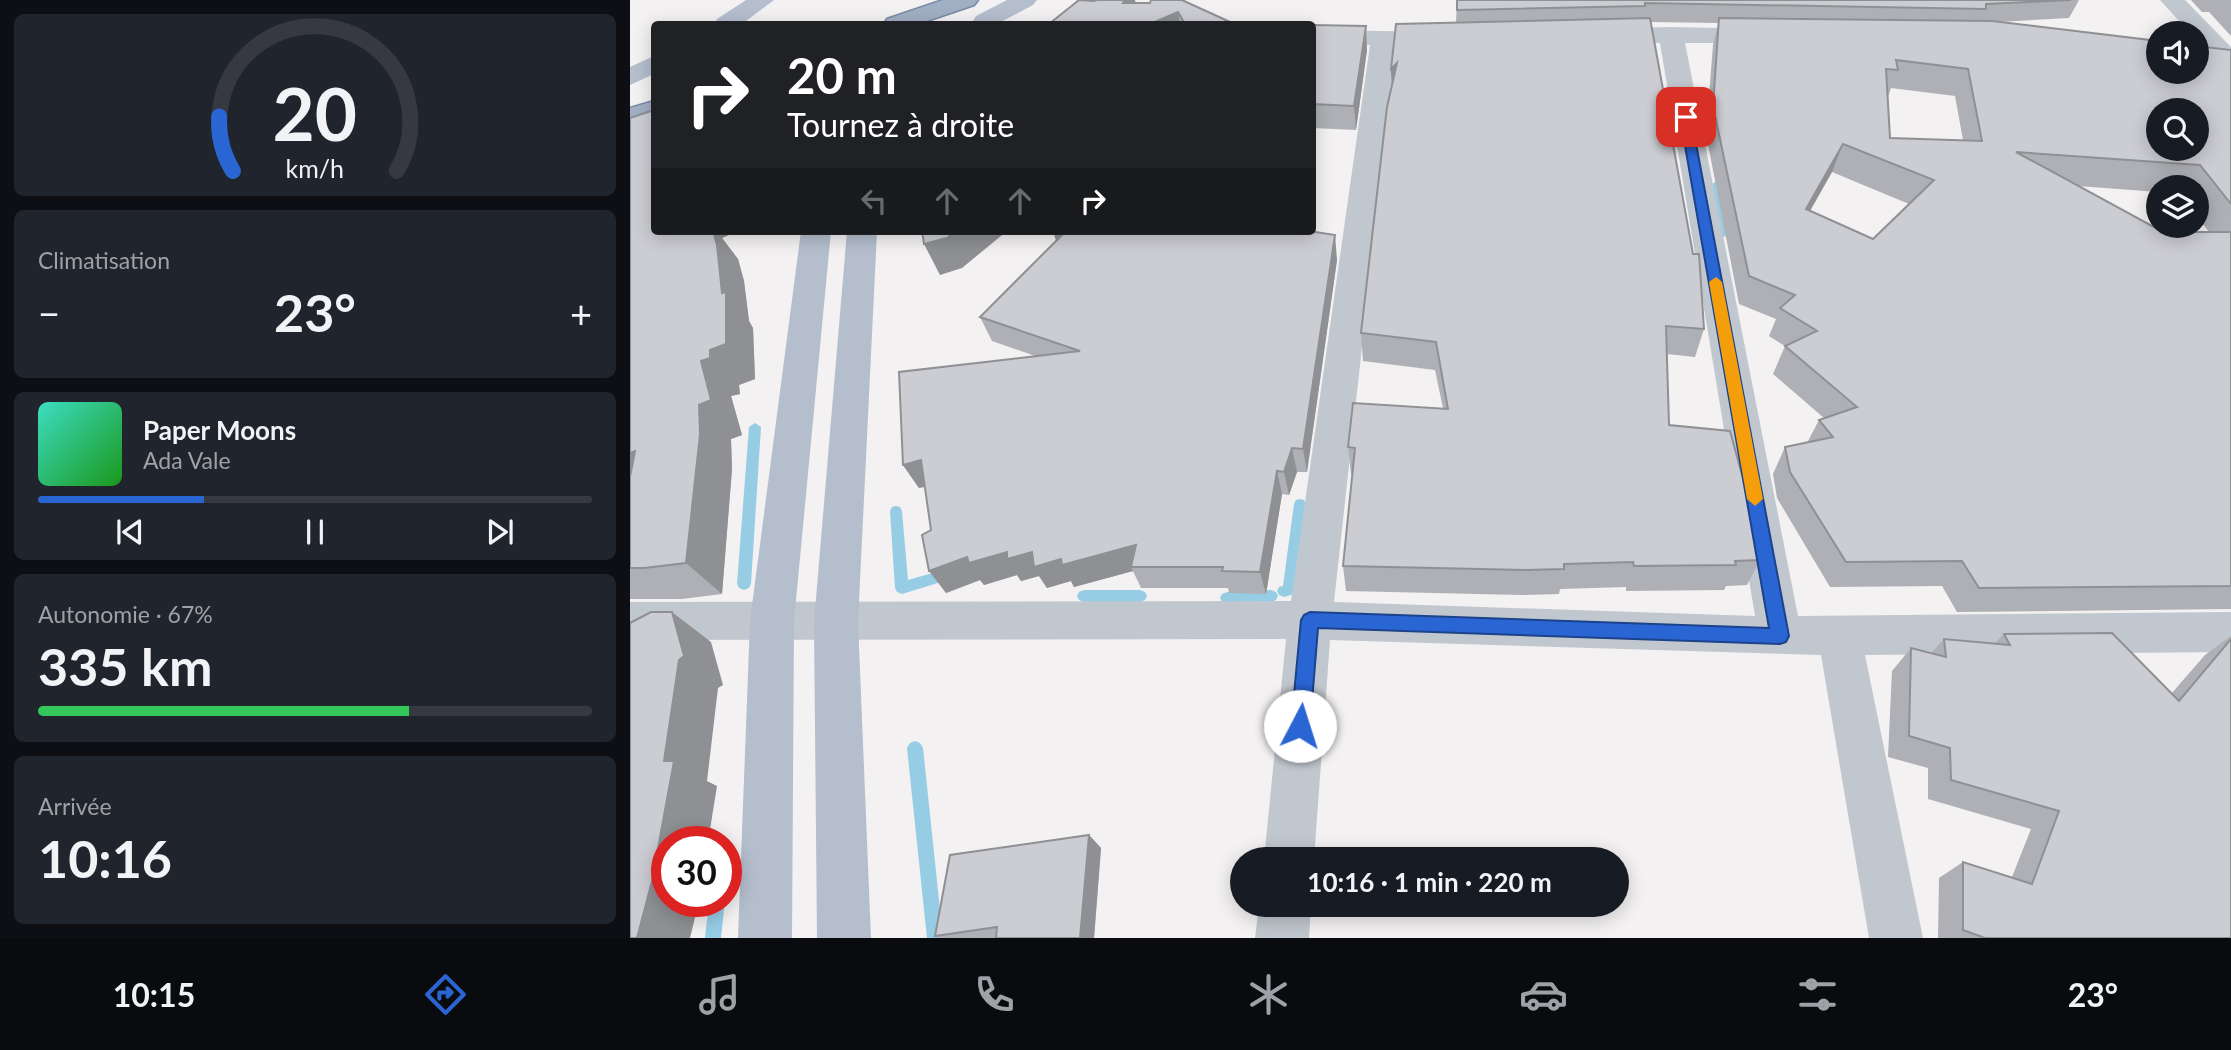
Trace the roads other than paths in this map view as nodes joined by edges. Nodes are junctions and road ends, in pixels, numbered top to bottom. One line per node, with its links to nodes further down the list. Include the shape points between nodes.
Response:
1 (762, 0): 6 (main road)
2 (966, 0): 7 (highway)
3 (1025, 0): 5 (main road)
4 (2172, 0): 14 (street)
5 (984, 15)
6 (730, 21)
7 (905, 21)
8 (1671, 34): 9 (street); 10 (street); 30 (street)
9 (1575, 36)
10 (1796, 36)
11 (1316, 37): 13 (street)
12 (1465, 38): 13 (street)
13 (1383, 40): 24 (street)
14 (2213, 41): 15 (street)
15 (2231, 62)
16 (651, 66): 17 (main road)
17 (630, 77)
18 (651, 110): 19 (highway)
19 (630, 117)
20 (651, 134): 21 (main road)
21 (630, 139)
22 (816, 235): 26 (main road)
23 (866, 238): 27 (main road)
24 (1310, 620): 27 (street); 30 (street); 31 (street)
25 (630, 621): 26 (street)
26 (772, 621): 27 (street); 33 (main road)
27 (836, 622): 34 (main road)
28 (2231, 632): 29 (street)
29 (1839, 635): 30 (street); 36 (street)
30 (1780, 636)
31 (1290, 847)
32 (1284, 917): 35 (street)
33 (765, 938)
34 (844, 938)
35 (1282, 938)
36 (1896, 938)

